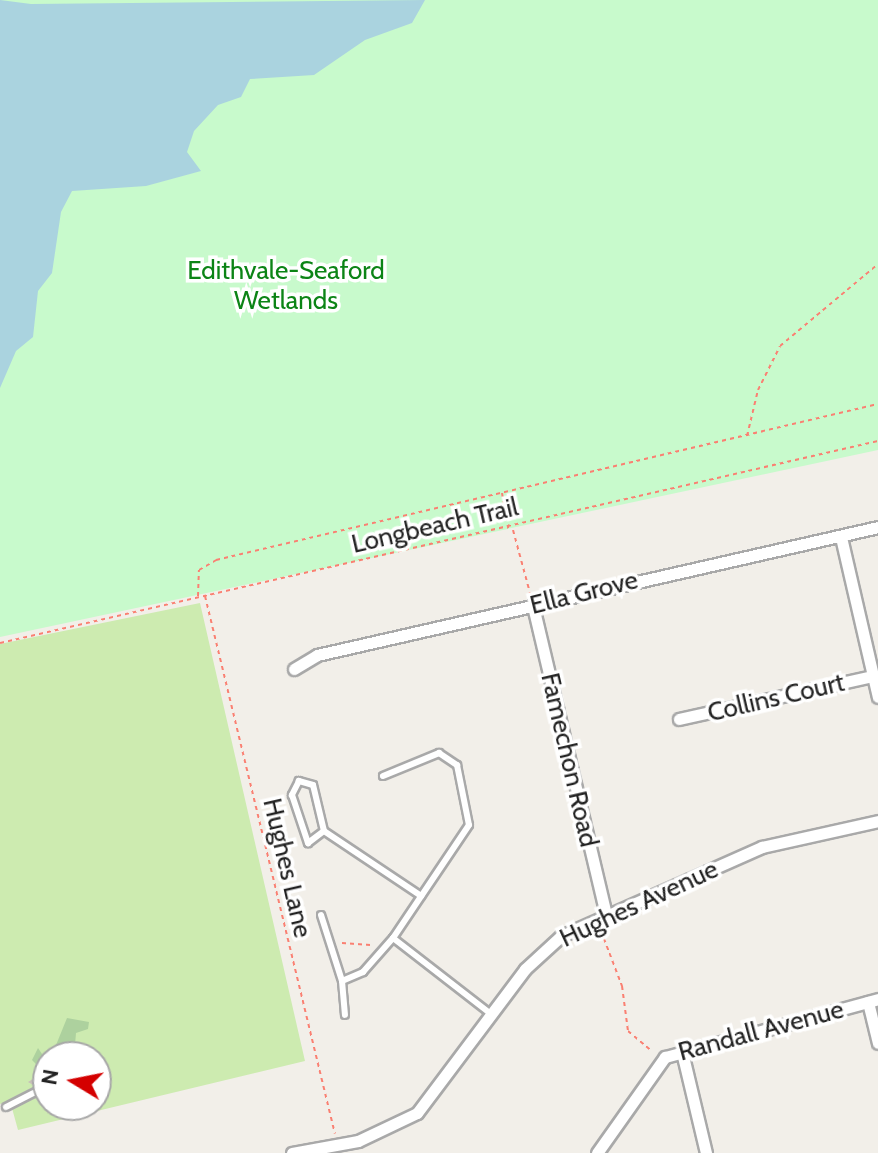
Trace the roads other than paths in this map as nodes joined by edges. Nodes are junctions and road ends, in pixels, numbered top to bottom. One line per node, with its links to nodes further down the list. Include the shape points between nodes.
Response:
1 (878, 527): 2 (street, Ella Grove)
2 (841, 537): 3 (street, Ella Grove); 5 (street)
3 (533, 606): 4 (street, Ella Grove, via 317,655); 13 (street, Famechon Road)
4 (294, 669)
5 (873, 676): 6 (street); 7 (street, Collins Court)
6 (878, 697)
7 (679, 719)
8 (383, 776): 11 (lane, via 444,752 466,792 469,825)
9 (878, 821): 13 (street, Hughes Avenue, via 762,847)
10 (324, 831): 10 (lane, via 312,845 300,832 292,793 299,781 312,784); 11 (lane)
11 (421, 896): 14 (lane)
12 (321, 915): 15 (lane)
13 (601, 917): 17 (street, Hughes Avenue, via 561,936 525,969)
14 (393, 938): 15 (lane); 17 (lane)
15 (342, 981): 18 (lane)
16 (873, 1000): 19 (street); 20 (street, Randall Avenue)
17 (491, 1014): 23 (street, Hughes Avenue, via 417,1113)
18 (345, 1015)
19 (878, 1043)
20 (682, 1052): 25 (street, Randall Avenue, via 659,1061); 26 (street)
21 (32, 1094): 22 (lane)
22 (6, 1107)
23 (329, 1149): 24 (street, Hughes Avenue)
24 (292, 1153)
25 (597, 1153)
26 (706, 1153)

